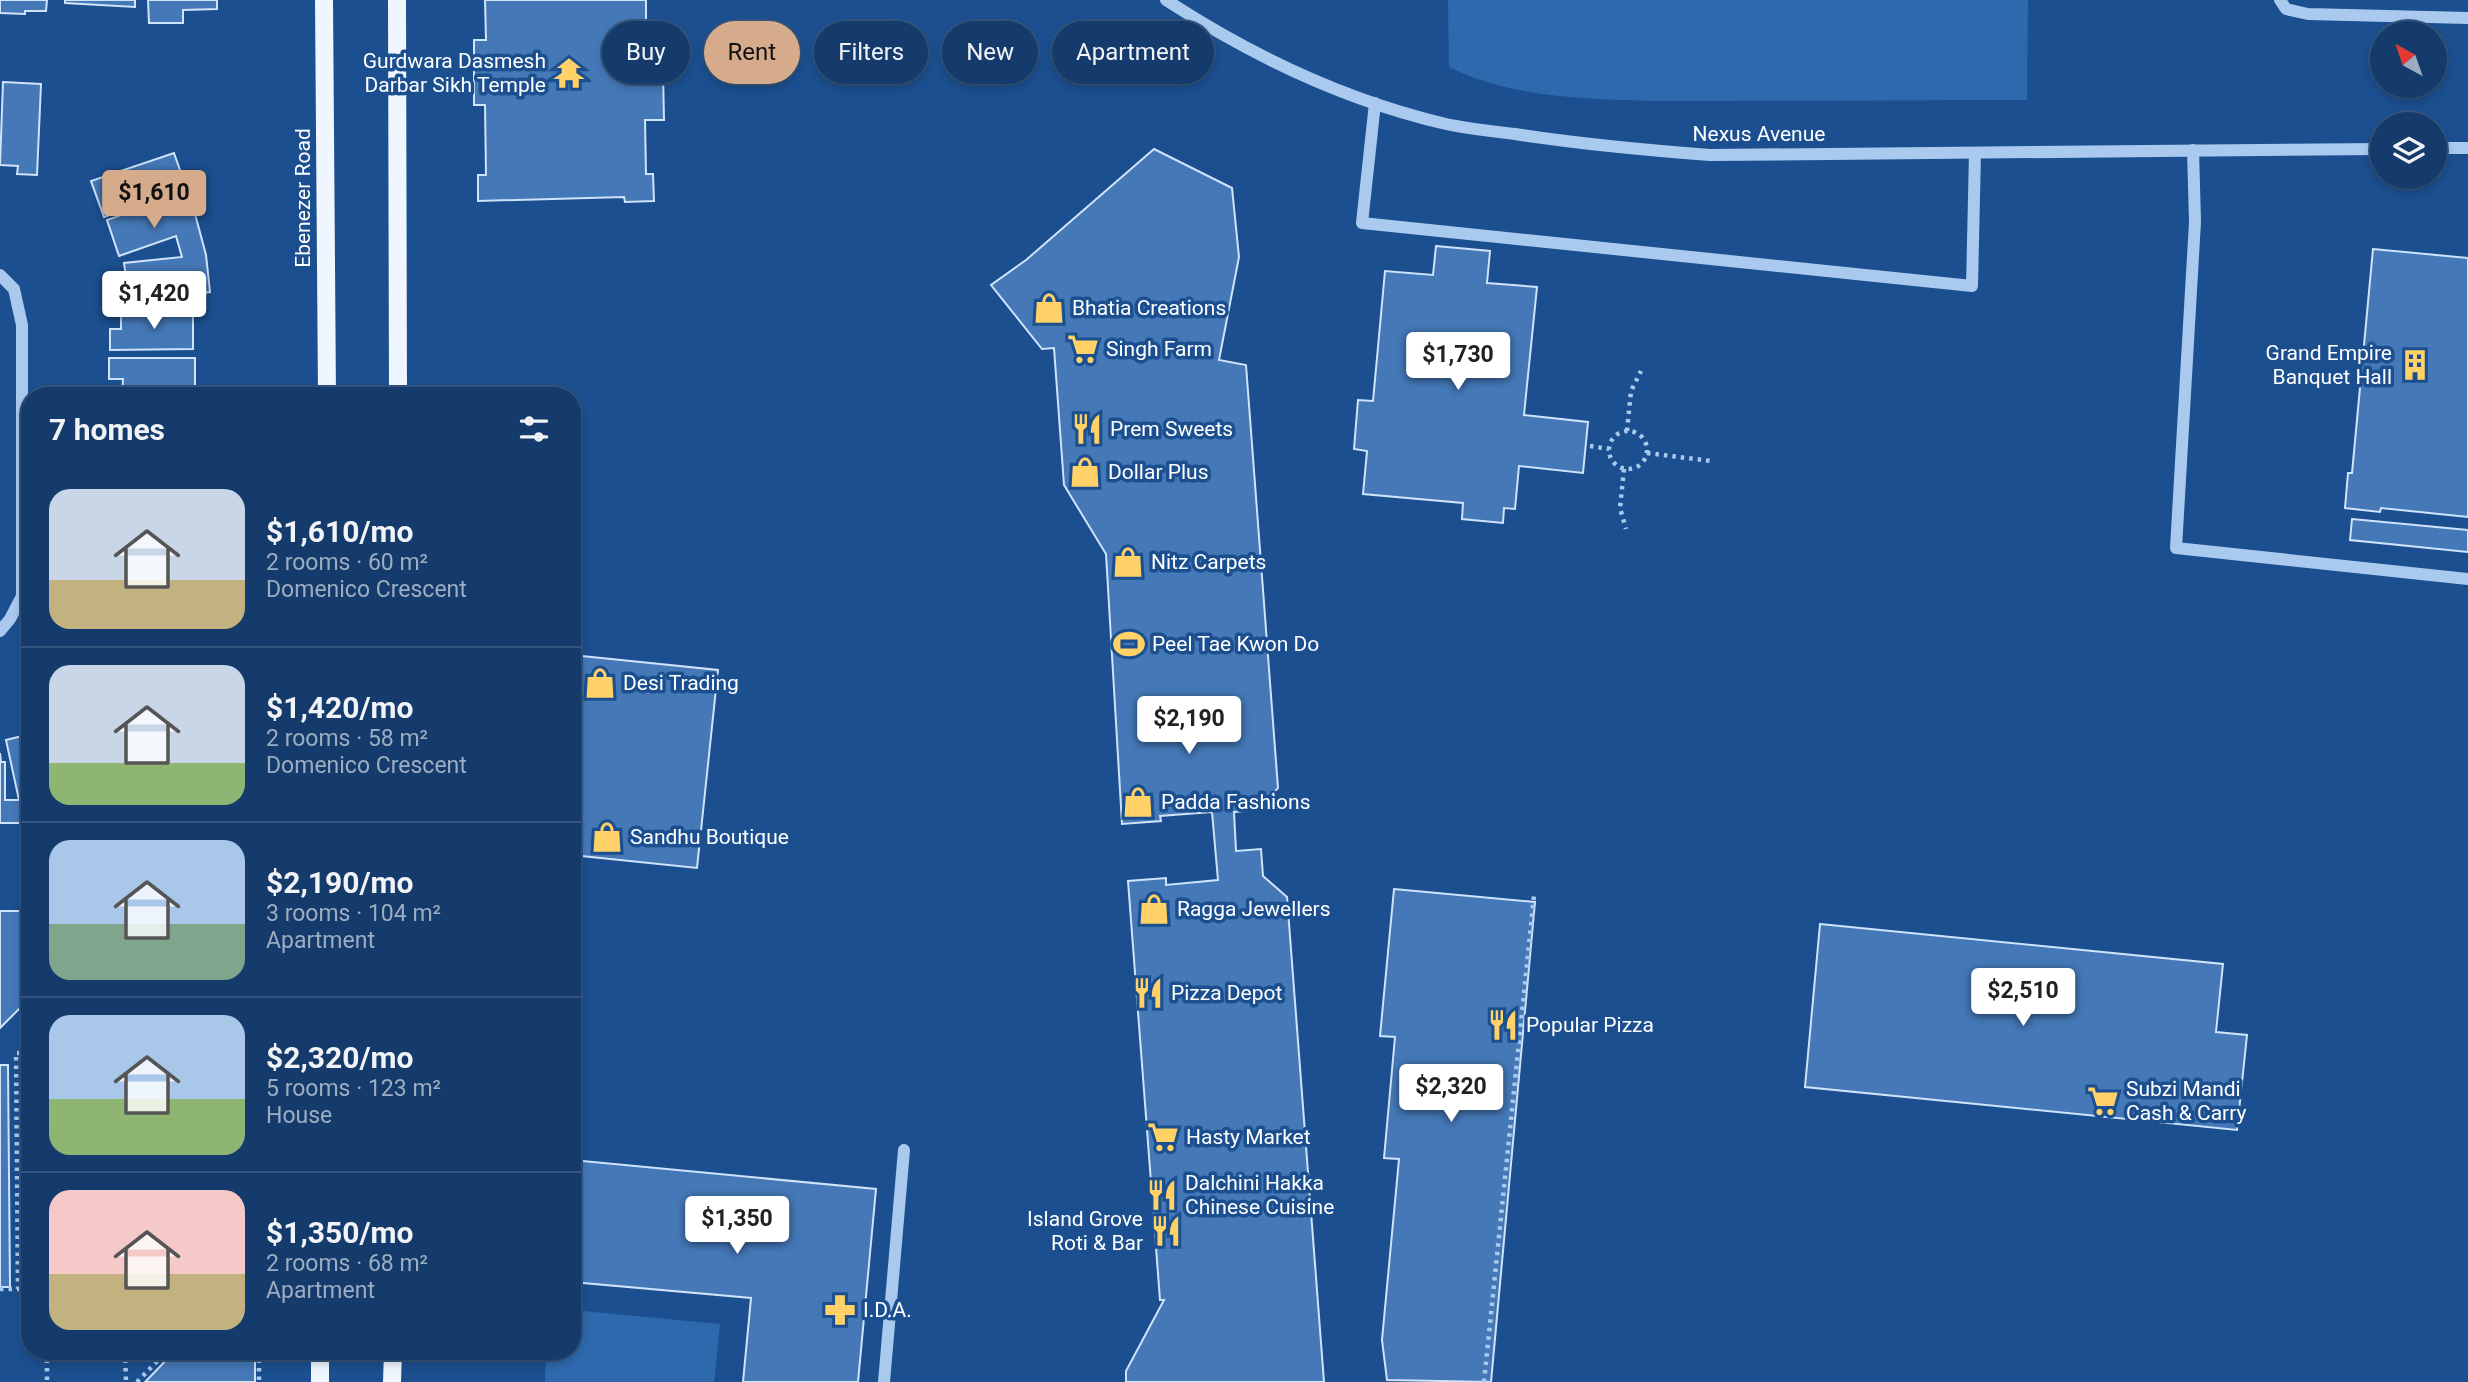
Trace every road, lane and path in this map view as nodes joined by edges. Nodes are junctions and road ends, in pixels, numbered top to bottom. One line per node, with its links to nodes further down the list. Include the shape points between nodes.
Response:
1 (324, 0): 15 (main road, Ebenezer Road)
2 (397, 0): 16 (main road)
3 (1166, 0): 6 (street, Nexus Avenue, via 1255,52)
4 (2280, 0): 5 (street, via 2286,9 2308,14)
5 (2468, 18)
6 (1375, 103): 11 (street, Nexus Avenue, via 1448,125 1599,147 1710,155); 11 (street, via 1362,223 1972,286)
7 (2447, 148): 8 (street)
8 (2468, 148)
9 (2370, 149): 10 (street, Nexus Avenue)
10 (2193, 150): 11 (street, Nexus Avenue); 24 (street, via 2195,222 2176,548)
11 (1975, 153)
12 (0, 275): 14 (street, via 14,289 22,325)
13 (1641, 371): 17 (path, via 1631,391)
14 (22, 387)
15 (327, 387)
16 (398, 387)
17 (1627, 431): 19 (path, via 1617,434); 20 (path, via 1642,437)
18 (1590, 446): 19 (path)
19 (1609, 449): 22 (path, via 1611,459)
20 (1647, 453): 21 (path); 22 (path, via 1641,464)
21 (1711, 461)
22 (1624, 469): 23 (path, via 1620,508)
23 (1626, 529)
24 (2468, 579)
25 (21, 598): 26 (street)
26 (0, 631)
27 (1534, 896): 45 (path)
28 (21, 1053): 31 (path, via 16,1053)
29 (904, 1150): 44 (street)
30 (0, 1289): 31 (path)
31 (18, 1289)
32 (47, 1360): 38 (path)
33 (125, 1360): 39 (path)
34 (158, 1360): 40 (path)
35 (259, 1360): 41 (path)
36 (320, 1360): 42 (main road)
37 (393, 1360): 43 (main road)
38 (47, 1382)
39 (126, 1382)
40 (137, 1382)
41 (259, 1382)
42 (320, 1382)
43 (392, 1382)
44 (884, 1382)
45 (1484, 1382)

